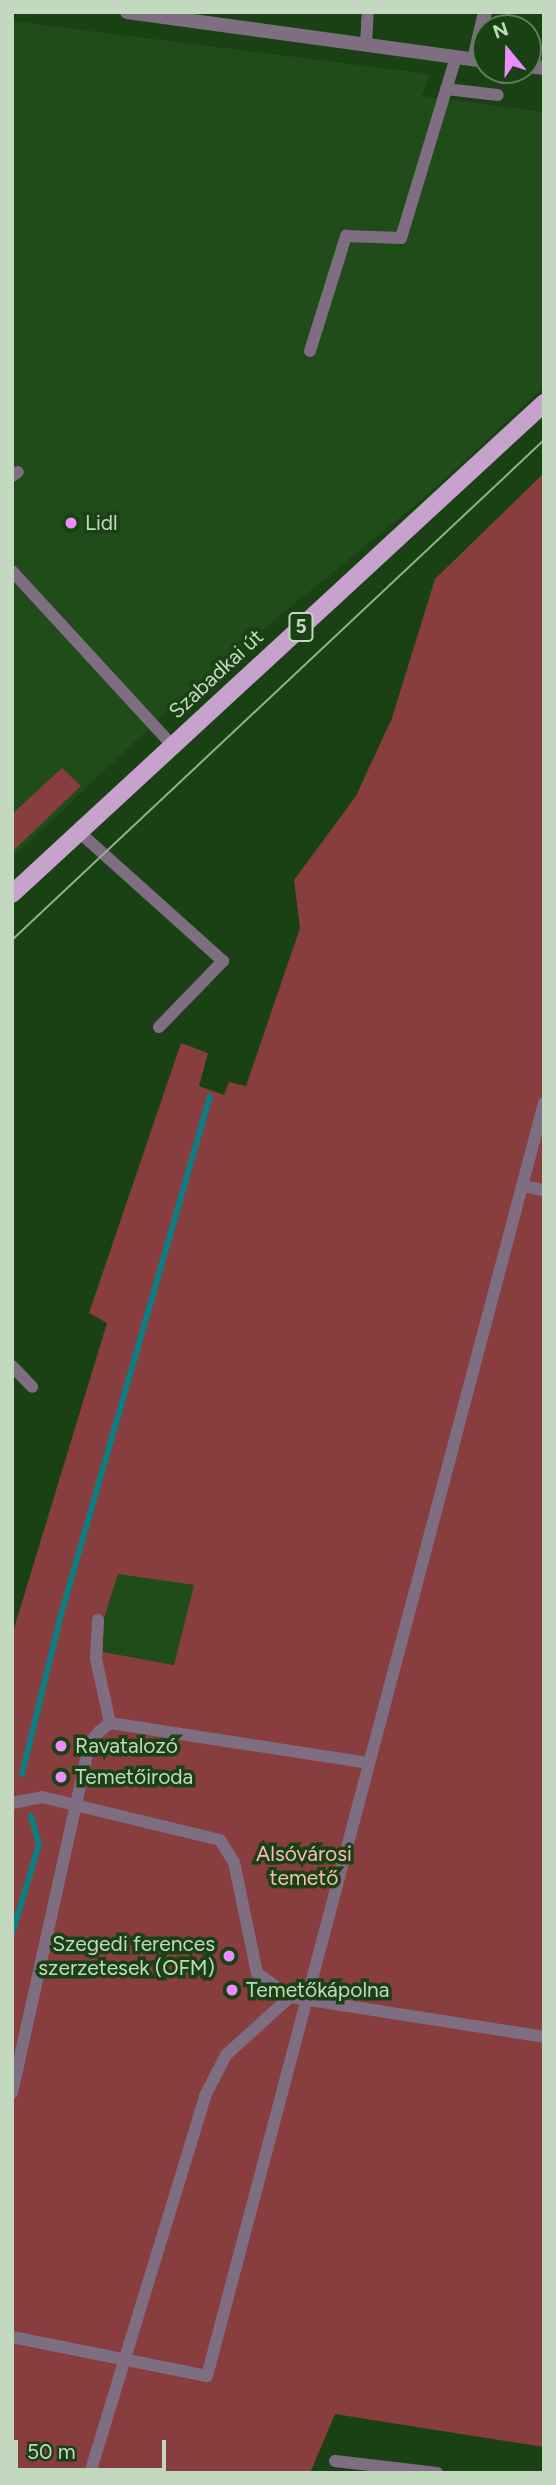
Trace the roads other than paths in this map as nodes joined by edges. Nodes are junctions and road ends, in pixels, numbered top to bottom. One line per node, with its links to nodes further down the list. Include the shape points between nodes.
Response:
1 (127, 12): 3 (street)
2 (368, 12): 3 (lane)
3 (366, 44): 4 (street)
4 (456, 57): 5 (street); 6 (lane)
5 (472, 59)
6 (446, 89): 7 (lane); 8 (lane, via 401,238 346,236)
7 (498, 95)
8 (310, 351)
9 (544, 403): 11 (main road, Szabadkai út / 5)
10 (12, 571): 11 (lane)
11 (172, 745): 12 (main road, Szabadkai út / 5)
12 (78, 831): 13 (main road, Szabadkai út / 5); 14 (lane, via 222,961)
13 (12, 894)
14 (159, 1027)
15 (544, 1103): 16 (lane)
16 (523, 1186): 17 (lane); 22 (lane)
17 (544, 1190)
18 (12, 1366): 19 (lane)
19 (32, 1387)
20 (98, 1620): 21 (lane, via 96,1659)
21 (110, 1723): 22 (lane); 24 (lane, via 90,1742)
22 (368, 1763): 25 (lane)
23 (12, 1803): 24 (lane, via 42,1797)
24 (80, 1806): 26 (lane, via 220,1840 234,1862 257,1973); 28 (lane)
25 (306, 1996): 26 (lane); 27 (lane); 30 (lane, via 207,2376)
26 (290, 1997): 30 (lane, via 216,2071)
27 (544, 2037)
28 (12, 2092)
29 (12, 2337): 30 (lane)
30 (124, 2362): 32 (lane)
31 (335, 2461): 33 (lane)
32 (90, 2473)
33 (437, 2473)

